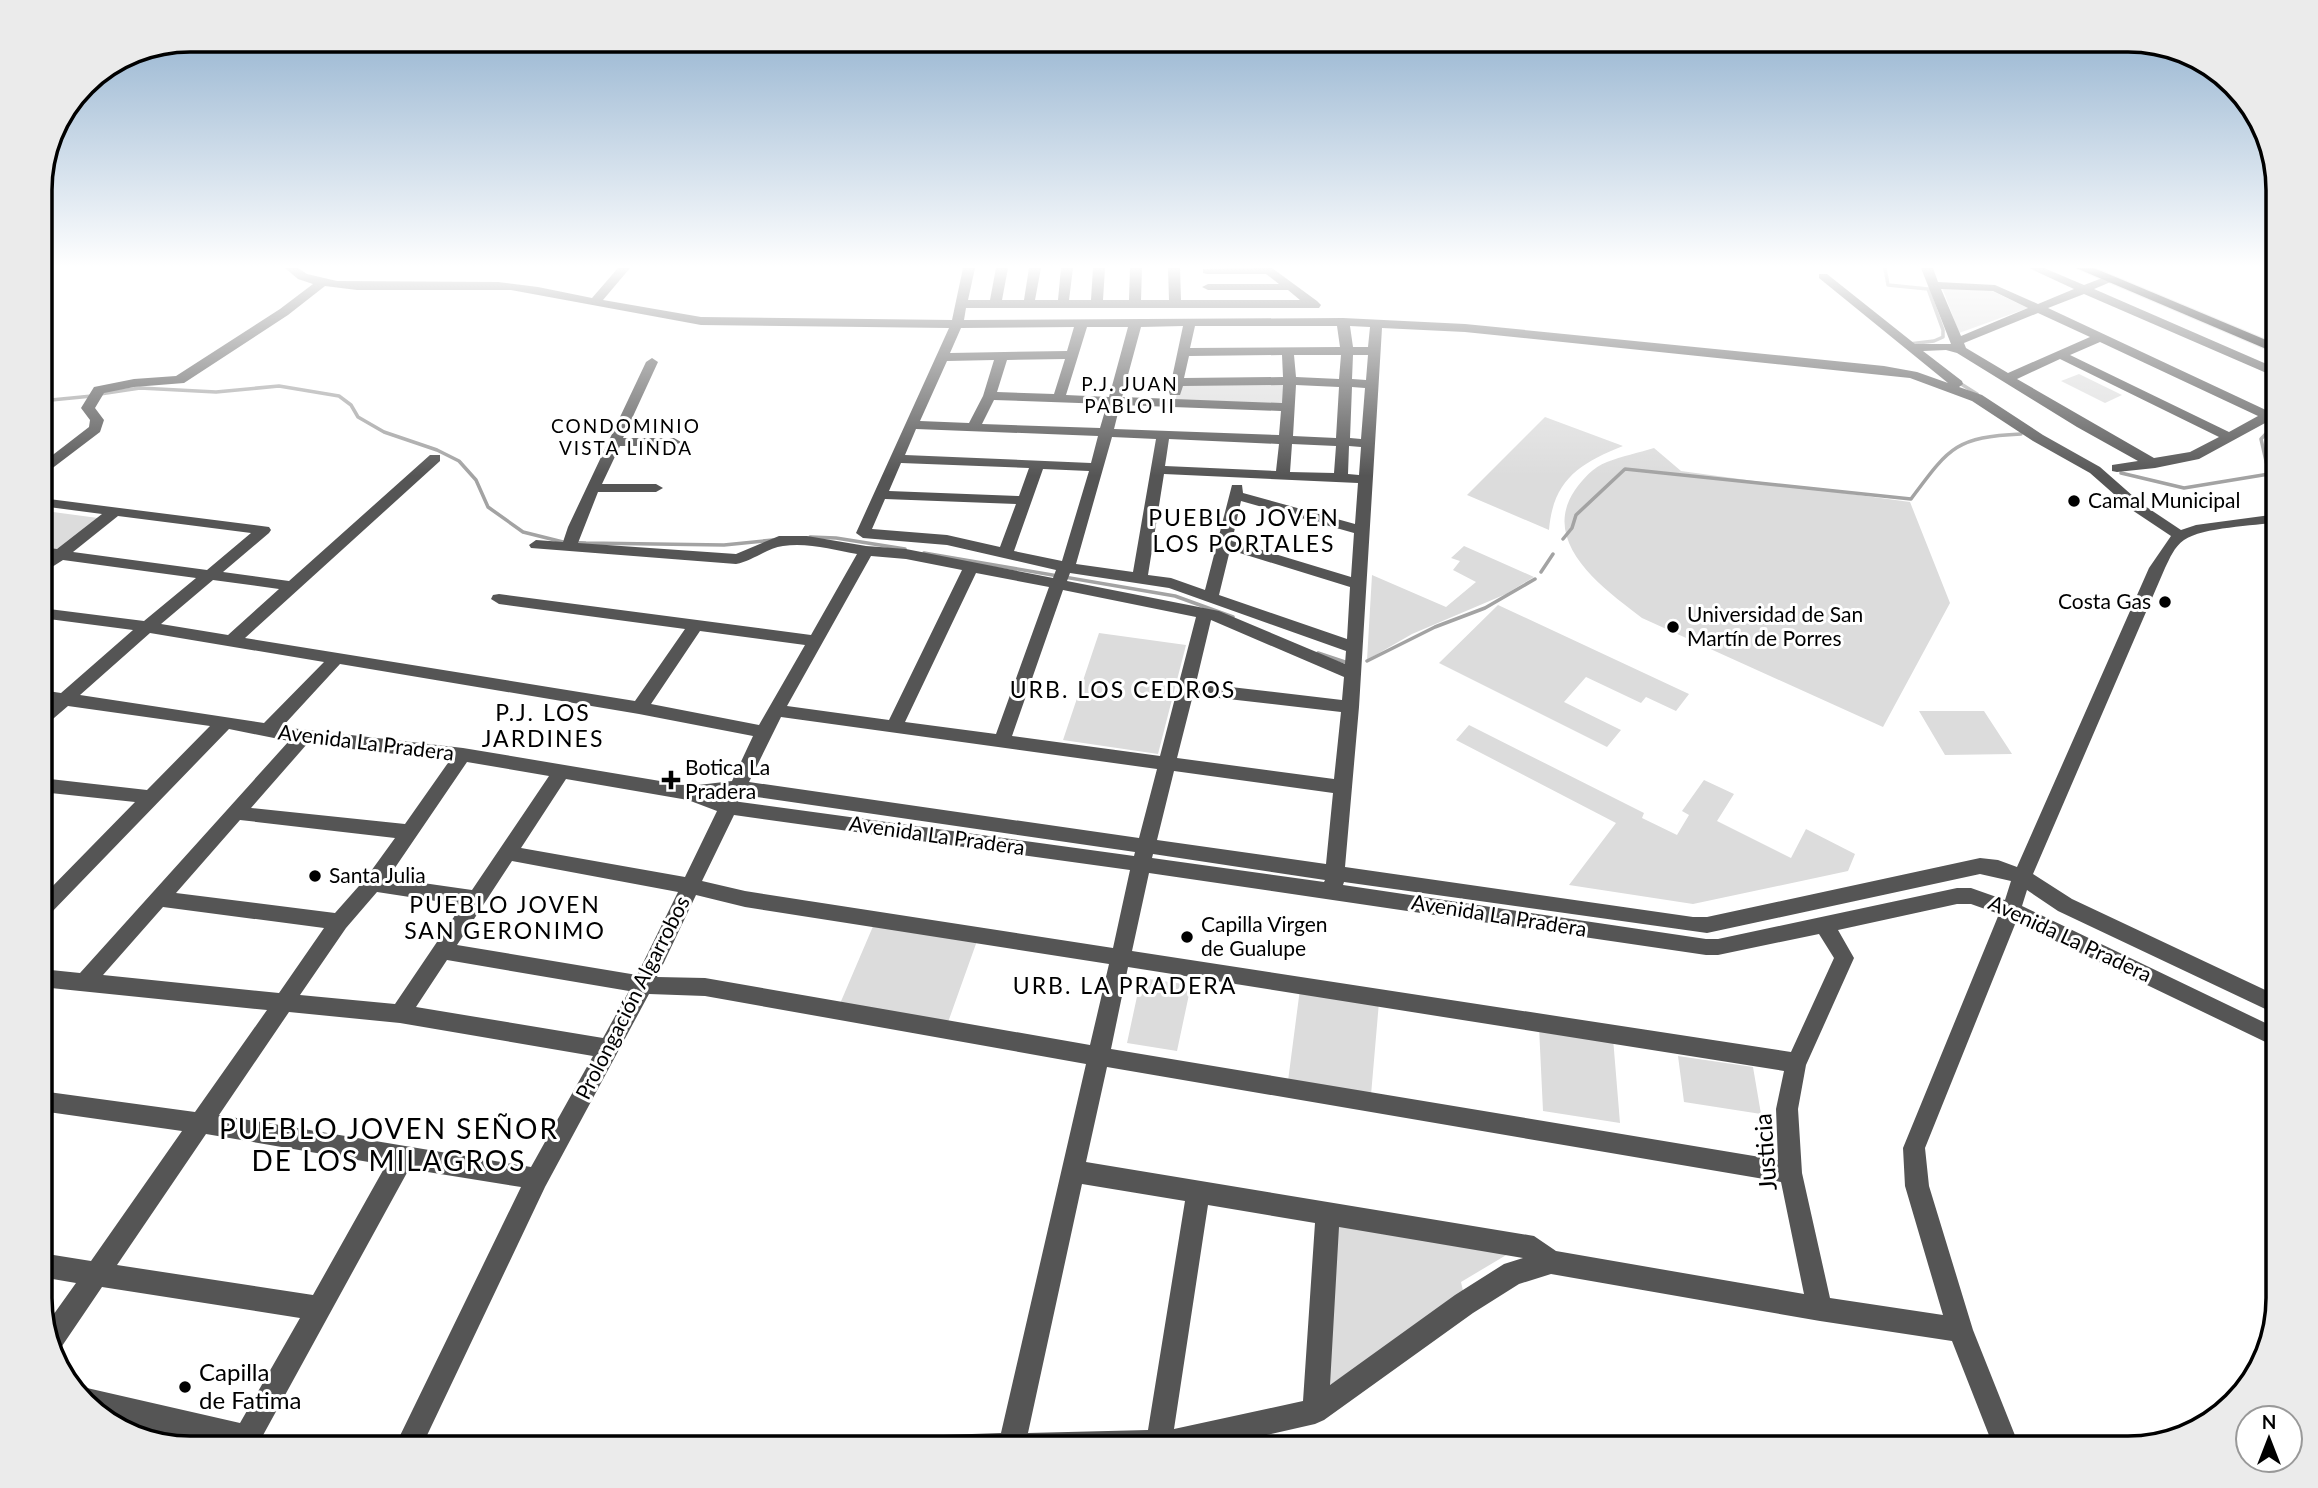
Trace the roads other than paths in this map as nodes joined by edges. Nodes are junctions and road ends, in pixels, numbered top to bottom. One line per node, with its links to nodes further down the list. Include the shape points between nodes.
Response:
1 (245, 337): 52 (street, via 179,380 100,389 88,408 97,421 95,429)
2 (951, 337): 26 (street)
3 (1077, 337): 23 (street)
4 (1132, 337): 37 (street)
5 (1187, 337): 21 (street)
6 (1343, 337): 19 (street)
7 (1375, 337): 20 (street)
8 (1559, 337): 36 (street, via 1884,370 1913,375)
9 (1898, 337): 36 (street)
10 (1956, 337): 17 (street)
11 (1977, 337): 17 (street)
12 (2099, 337): 24 (street)
13 (2101, 337): 40 (street)
14 (2195, 337): 28 (street)
15 (2250, 337): 16 (highway)
16 (2266, 345)
17 (1959, 346): 18 (street); 29 (street)
18 (1917, 347)
19 (1347, 350): 20 (street); 22 (street); 32 (street)
20 (1373, 351): 33 (street)
21 (1185, 352): 22 (street); 31 (street)
22 (1288, 352): 30 (street)
23 (1072, 355): 25 (street); 35 (street)
24 (2061, 355): 29 (street); 46 (street)
25 (1002, 356): 26 (street); 34 (street)
26 (942, 357): 42 (street)
27 (652, 362): 49 (street)
28 (2266, 369)
29 (2006, 379): 55 (street)
30 (1290, 381): 31 (street); 32 (street); 39 (street)
31 (1177, 382): 38 (street)
32 (1347, 382): 33 (street); 50 (street)
33 (1372, 384): 51 (street)
34 (989, 396): 35 (street); 43 (street)
35 (1059, 398): 37 (street)
36 (1977, 398): 75 (street, via 2095,470)
37 (1116, 400): 38 (street); 44 (street)
38 (1172, 402): 39 (street)
39 (1288, 407): 47 (street)
40 (2266, 410)
41 (2266, 417): 46 (street)
42 (912, 425): 43 (street); 54 (street)
43 (974, 427): 44 (street)
44 (1105, 432): 45 (street); 57 (street)
45 (1163, 435): 47 (street); 59 (street)
46 (2229, 437): 55 (street, via 2194,456)
47 (1285, 440): 50 (street); 61 (street)
48 (674, 442): 49 (street)
49 (615, 443): 64 (street)
50 (1345, 443): 51 (street); 62 (street)
51 (1367, 443): 63 (street)
52 (53, 458)
53 (435, 458): 89 (street)
54 (897, 459): 56 (street); 66 (street)
55 (2155, 464): 58 (street)
56 (1037, 465): 57 (street); 68 (street)
57 (1096, 467): 86 (street, via 1072,559)
58 (2118, 468)
59 (1158, 470): 60 (street); 87 (street)
60 (1240, 474): 61 (street); 67 (street)
61 (1283, 476): 62 (street)
62 (1341, 478): 63 (street)
63 (1365, 479): 74 (street)
64 (593, 488): 65 (street); 77 (street)
65 (656, 488)
66 (880, 495): 68 (street); 82 (street, via 863,533 947,540)
67 (1235, 496): 74 (street); 76 (street)
68 (1024, 500): 82 (street)
69 (53, 504): 70 (street)
70 (58, 505): 71 (street); 72 (street)
71 (53, 509)
72 (113, 513): 81 (street); 85 (street, via 264,530)
73 (2266, 520): 75 (street)
74 (1361, 530): 88 (street)
75 (2180, 536): 125 (street, via 2157,568)
76 (1223, 543): 88 (street); 91 (street)
77 (570, 544): 78 (street); 79 (street, via 736,559 779,541)
78 (536, 545)
79 (866, 551): 84 (street); 95 (street, Prolongación Algarrobos)
80 (53, 553): 81 (street)
81 (59, 554): 83 (street); 85 (street)
82 (1005, 555): 86 (street)
83 (53, 559)
84 (972, 566): 86 (street); 108 (street)
85 (212, 575): 89 (street); 94 (street)
86 (1061, 575): 87 (street); 91 (street); 112 (street)
87 (1140, 578): 91 (street, via 1171,583)
88 (1357, 584): 97 (street)
89 (290, 586): 96 (street)
90 (499, 599): 93 (street)
91 (1208, 605): 97 (street); 99 (street); 100 (street)
92 (53, 615): 94 (street)
93 (696, 625): 95 (street); 104 (street)
94 (147, 627): 96 (street); 102 (street)
95 (817, 640): 106 (street, Prolongación Algarrobos)
96 (231, 641): 98 (street)
97 (1354, 648): 99 (street)
98 (336, 659): 104 (street); 109 (street)
99 (1352, 674): 105 (street)
100 (1187, 688): 105 (street); 114 (street)
101 (53, 698): 102 (street, Avenida La Pradera)
102 (61, 700): 103 (street); 107 (street, Avenida La Pradera)
103 (53, 708)
104 (639, 708): 110 (street)
105 (1350, 708): 117 (street)
106 (778, 711): 108 (street); 110 (street, Prolongación Algarrobos)
107 (225, 722): 109 (street, Avenida La Pradera); 118 (street)
108 (894, 727): 112 (street)
109 (268, 730): 111 (street, Avenida La Pradera)
110 (764, 732): 119 (street, Prolongación Algarrobos)
111 (303, 737): 113 (street, Avenida La Pradera); 120 (street)
112 (1002, 741): 114 (street)
113 (463, 755): 115 (street, Avenida La Pradera); 121 (street)
114 (1166, 763): 117 (street); 123 (street)
115 (561, 772): 119 (street, Avenida La Pradera); 122 (street)
116 (53, 786): 118 (street)
117 (1342, 787): 126 (street)
118 (149, 797): 128 (street)
119 (732, 797): 123 (street, Avenida La Pradera); 129 (street, Prolongación Algarrobos)
120 (236, 813): 121 (street); 132 (street)
121 (410, 832): 127 (street)
122 (507, 853): 129 (street); 131 (street)
123 (1143, 856): 126 (street, Avenida La Pradera); 138 (street)
124 (1956, 871): 125 (street, Avenida La Pradera, via 1980,866); 126 (street, Avenida La Pradera, via 1707,925); 130 (street)
125 (2022, 877): 133 (street); 136 (street, Avenida La Pradera, via 2065,905)
126 (1334, 883): 135 (street, Avenida La Pradera, via 1706,947)
127 (373, 884): 131 (street); 134 (street)
128 (53, 885)
129 (690, 886): 138 (street, via 745,899); 142 (street, Prolongación Algarrobos)
130 (1971, 896): 133 (street, Avenida La Pradera); 135 (street, Avenida La Pradera)
131 (477, 899): 137 (street)
132 (159, 900): 134 (street); 141 (street)
133 (2011, 910): 139 (street, Avenida La Pradera); 163 (street, via 1914,1147 1917,1186)
134 (339, 922): 143 (street)
135 (1822, 923): 149 (street, Justicia, via 1843,958)
136 (2148, 945): 139 (street); 144 (street, Avenida La Pradera)
137 (442, 951): 142 (street); 145 (street)
138 (1121, 957): 148 (street); 149 (street)
139 (2141, 972): 146 (street, Avenida La Pradera)
140 (53, 979): 141 (street)
141 (84, 983): 143 (street)
142 (643, 985): 147 (street, Prolongación Algarrobos); 148 (street, via 705,987)
143 (285, 1000): 145 (street); 151 (street)
144 (2266, 1000)
145 (400, 1014): 147 (street)
146 (2266, 1033)
147 (608, 1049): 155 (street, Prolongación Algarrobos)
148 (1099, 1056): 153 (street); 154 (street)
149 (1796, 1063): 154 (street, Justicia, via 1787,1109)
150 (53, 1103): 151 (street)
151 (201, 1123): 152 (street); 160 (street)
152 (402, 1158): 155 (street); 161 (street)
153 (1073, 1171): 156 (street); 170 (street)
154 (1790, 1173): 162 (street, Justicia)
155 (537, 1179): 169 (street, Prolongación Algarrobos)
156 (1198, 1193): 157 (street); 171 (street)
157 (1328, 1213): 158 (street, via 1534,1248); 166 (street)
158 (1551, 1262): 162 (street); 166 (street, via 1513,1273)
159 (53, 1267): 160 (street)
160 (96, 1274): 161 (street); 164 (street)
161 (318, 1308): 168 (street)
162 (1820, 1309): 163 (street)
163 (1960, 1331): 173 (street)
164 (57, 1332)
165 (106, 1406): 167 (street)
166 (1315, 1411): 172 (street)
167 (217, 1436)
168 (247, 1436)
169 (413, 1436)
170 (1014, 1436)
171 (1161, 1436)
172 (1202, 1436)
173 (2002, 1436)

